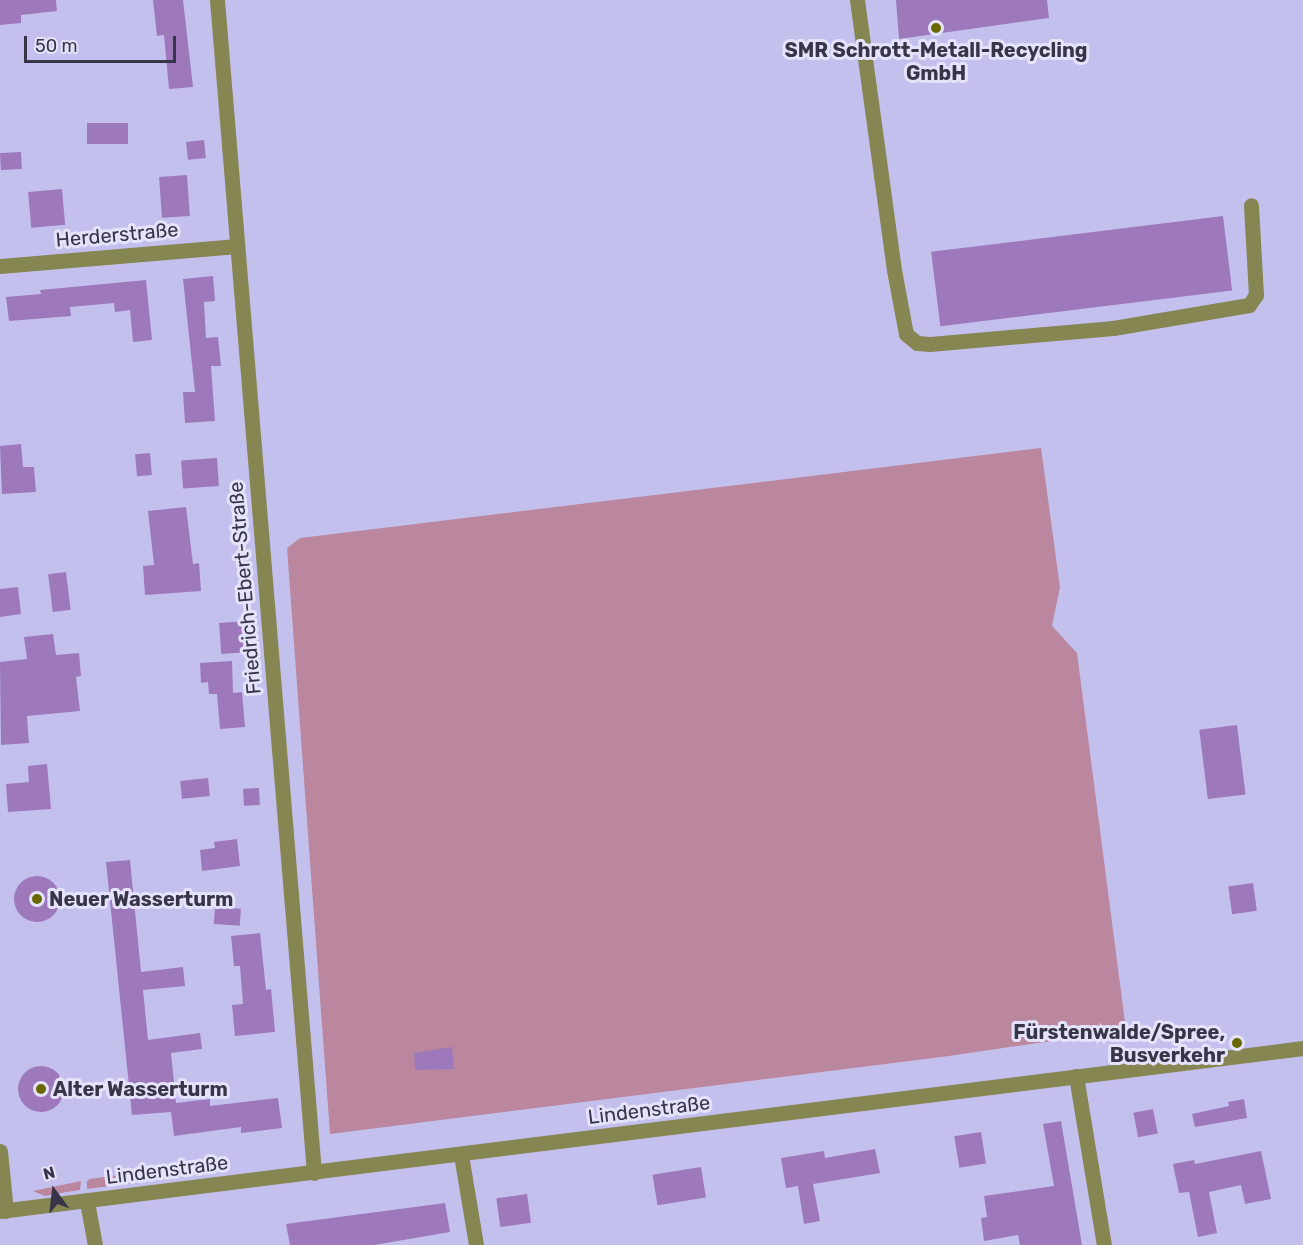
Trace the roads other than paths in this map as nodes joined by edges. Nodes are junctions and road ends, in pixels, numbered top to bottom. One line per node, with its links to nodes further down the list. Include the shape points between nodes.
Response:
1 (217, 0): 4 (street, Friedrich-Ebert-Straße)
2 (858, 0): 3 (street, via 894,270 906,334 917,343 1113,328 1249,305 1256,295)
3 (1251, 205)
4 (237, 246): 5 (street, Herderstraße); 10 (street, Friedrich-Ebert-Straße)
5 (0, 266)
6 (1303, 1048): 7 (street, Lindenstraße)
7 (1076, 1076): 9 (street, Lindenstraße); 15 (street)
8 (0, 1151): 12 (street)
9 (461, 1155): 10 (street, Lindenstraße); 14 (street)
10 (314, 1173): 11 (street, Lindenstraße)
11 (87, 1202): 12 (street, Lindenstraße); 13 (street)
12 (3, 1211)
13 (94, 1245)
14 (476, 1245)
15 (1104, 1245)

